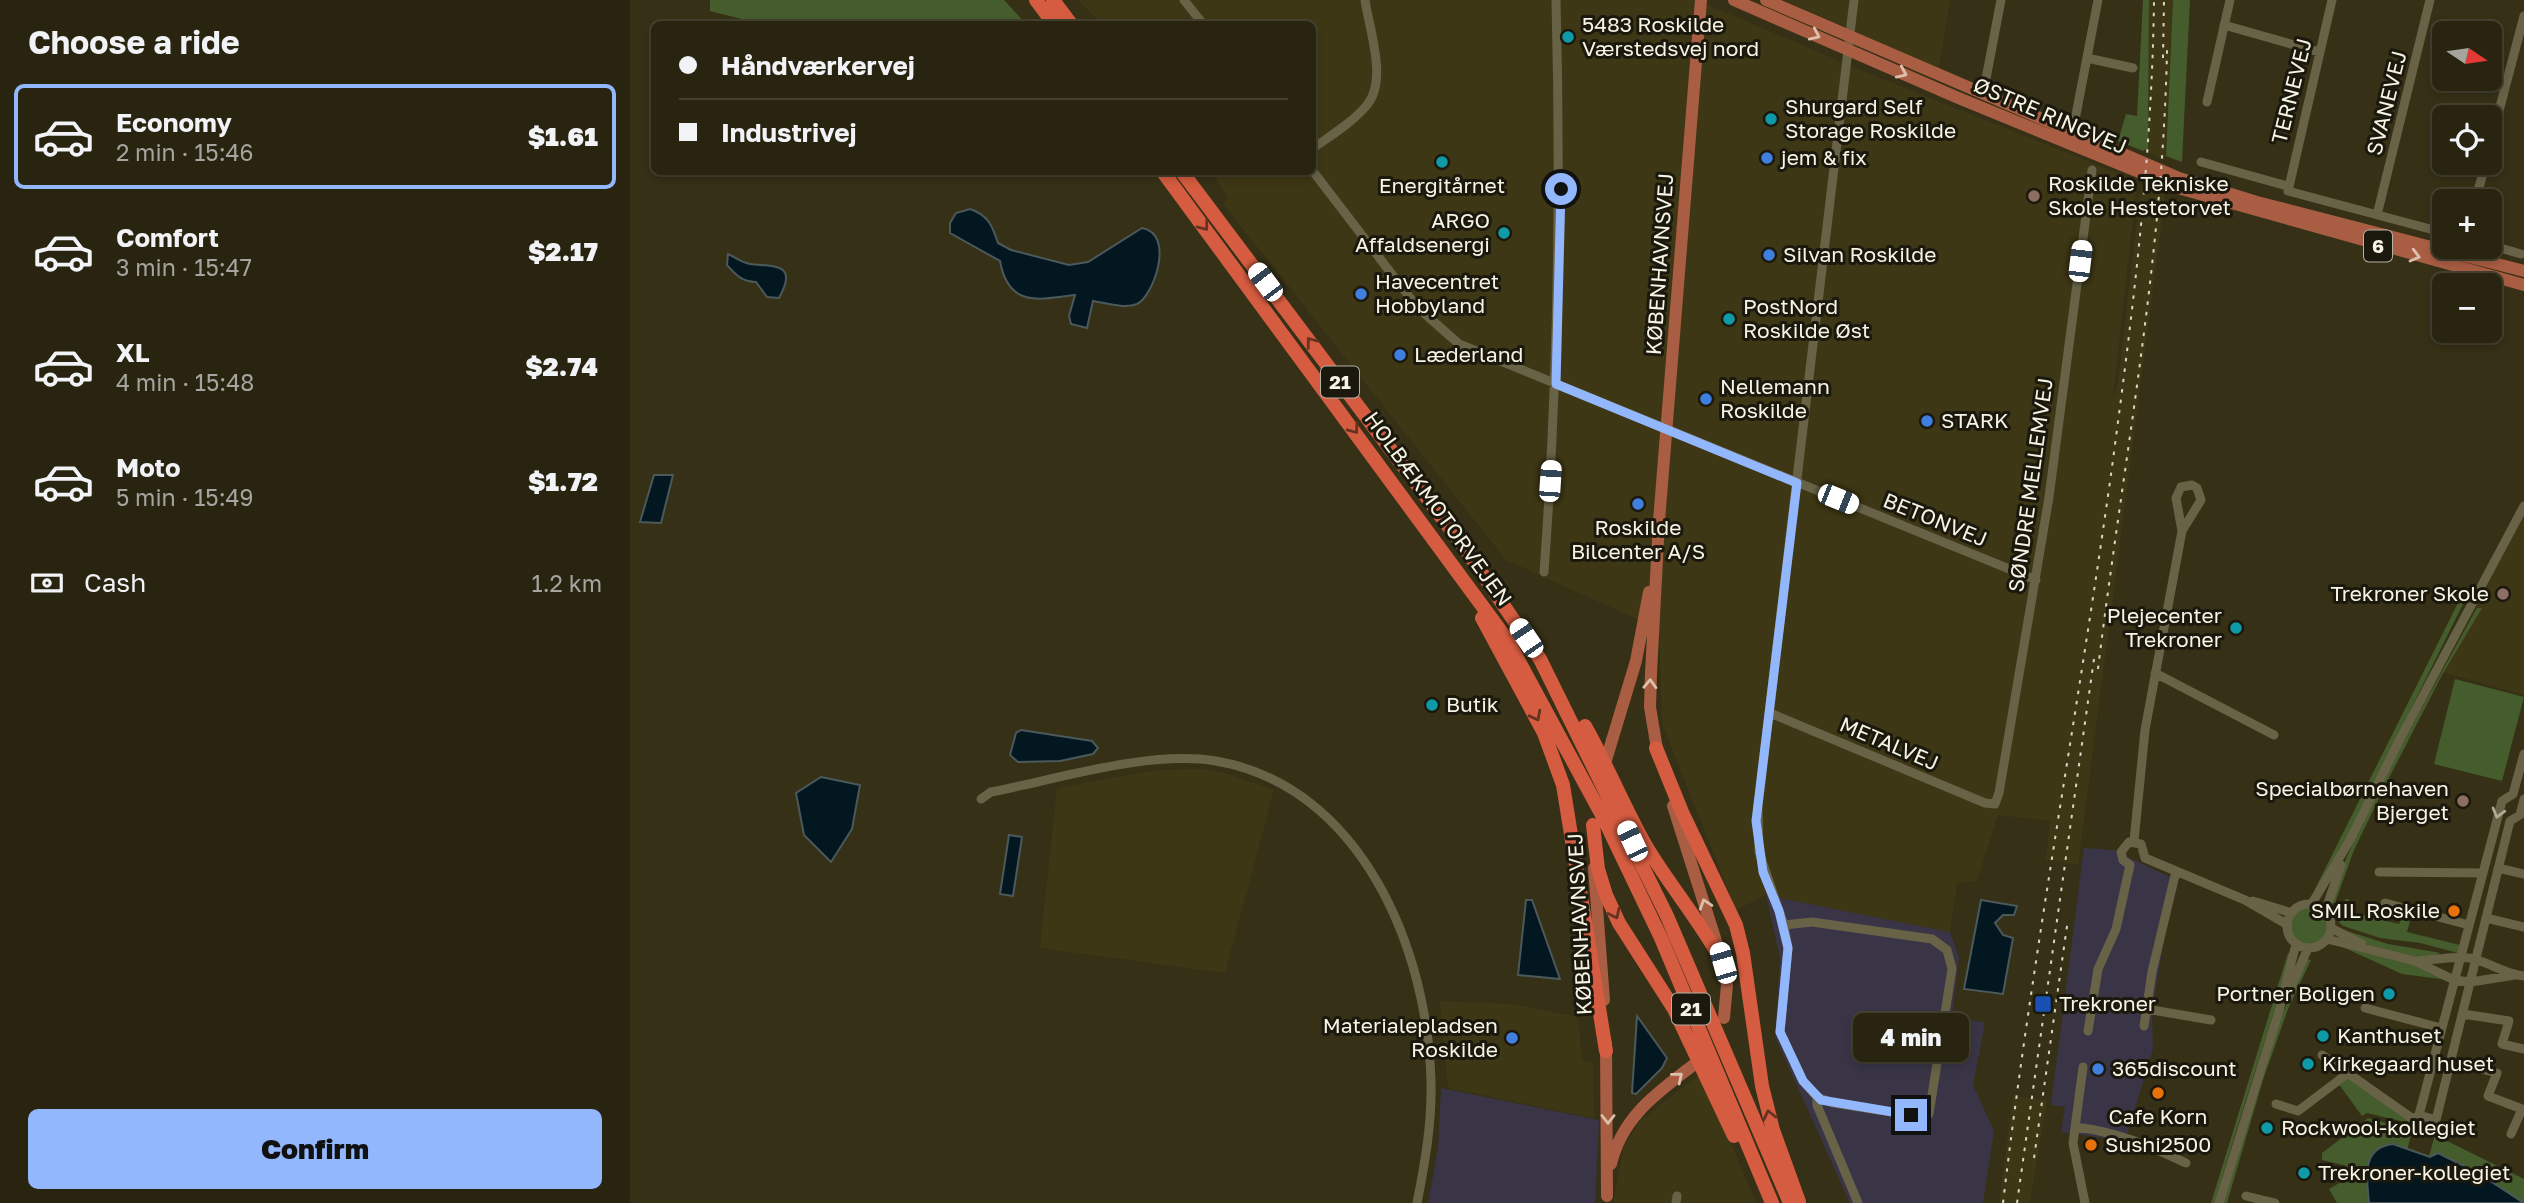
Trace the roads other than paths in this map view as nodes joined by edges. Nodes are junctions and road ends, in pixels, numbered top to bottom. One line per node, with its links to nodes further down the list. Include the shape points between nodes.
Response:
1 (1036, 0): 16 (highway)
2 (1053, 0): 17 (highway)
3 (1184, 0): 18 (street)
4 (1365, 0): 28 (street, via 1377,73 1374,92 1365,108)
5 (1556, 0): 42 (street, via 1561,203)
6 (1700, 0): 43 (main road, KØBENHAVNSVEJ)
7 (1734, 0): 20 (main road, ØSTRE RINGVEJ / 6, one-way to 20)
8 (1766, 0): 20 (main road, ØSTRE RINGVEJ / 6)
9 (1854, 0): 20 (street)
10 (2001, 0): 24 (street)
11 (2098, 0): 22 (street)
12 (2230, 0): 19 (street)
13 (2332, 0): 21 (street, TERNEVEJ)
14 (2430, 0): 36 (street, SVANEVEJ)
15 (2524, 16): 26 (street)
16 (1052, 21)
17 (1069, 21)
18 (1201, 21)
19 (2224, 25): 21 (street); 25 (street)
20 (1848, 43): 34 (main road, ØSTRE RINGVEJ / 6); 44 (street)
21 (2319, 52): 35 (street, TERNEVEJ)
22 (2087, 58): 23 (street); 27 (street)
23 (2133, 68)
24 (1985, 84)
25 (2207, 102)
26 (2501, 105)
27 (2075, 120)
28 (1316, 146)
29 (2201, 162): 35 (street)
30 (2092, 170): 50 (street, SØNDRE MELLEMVEJ)
31 (1165, 175): 48 (highway, HOLBÆKMOTORVEJEN / 21, one-way to 48)
32 (1184, 175): 51 (highway, HOLBÆKMOTORVEJEN / 21, one-way to 32)
33 (1316, 175): 42 (street, BETONVEJ, via 1417,307 1446,336)
34 (2178, 183): 40 (main road, ØSTRE RINGVEJ / 6); 41 (main road, ØSTRE RINGVEJ / 6, one-way to 41)
35 (2287, 189): 36 (street)
36 (2377, 215): 37 (street)
37 (2432, 230)
38 (2502, 249): 39 (street)
39 (2521, 254)
40 (2524, 271)
41 (2524, 285)
42 (1556, 384): 43 (street, BETONVEJ); 49 (street)
43 (1667, 429): 44 (street, BETONVEJ); 46 (main road, KØBENHAVNSVEJ)
44 (1797, 483): 50 (street, BETONVEJ); 53 (street)
45 (2524, 506): 62 (street)
46 (1659, 531): 55 (main road, KØBENHAVNSVEJ, one-way to 46, via 1650,707); 61 (main road, KØBENHAVNSVEJ, via 1638,650 1598,788)
47 (2182, 531): 47 (street, via 2201,500 2192,485 2177,492); 52 (street)
48 (1458, 569): 61 (highway, HOLBÆKMOTORVEJEN / 21, via 1508,641 1584,781); 103 (highway, one-way to 103, via 1544,733 1563,785)
49 (1544, 572)
50 (2036, 580): 60 (street, SØNDRE MELLEMVEJ)
51 (1497, 594): 89 (highway, via 1521,620 1595,744 1645,844); 120 (highway, HOLBÆKMOTORVEJEN / 21, via 1540,659 1608,790)
52 (2155, 673): 54 (street); 63 (street)
53 (1770, 713): 60 (street, METALVEJ); 77 (street, via 1757,843)
54 (2274, 735)
55 (1656, 748): 89 (main road, KØBENHAVNSVEJ, one-way to 55); 121 (highway, one-way to 55, via 1762,1086 1736,925)
56 (2524, 754): 57 (street)
57 (2513, 794): 58 (street); 69 (street, one-way to 69, via 2502,800)
58 (2524, 797): 66 (street, via 2520,816 2510,821)
59 (981, 799): 117 (street, via 991,792 1141,762 1191,759 1264,775 1323,812 1343,831 1374,877 1407,945 1421,1001 1431,1098)
60 (1995, 804)
61 (1598, 821): 103 (main road, KØBENHAVNSVEJ); 118 (highway, one-way to 118, via 1598,869 1606,895 1674,1009); 119 (highway, HOLBÆKMOTORVEJEN / 21, via 1661,938)
62 (2350, 840): 73 (street); 74 (street)
63 (2134, 841): 64 (street, via 2144,847); 65 (street, via 2125,844 2121,852)
64 (2145, 858): 65 (street); 67 (street)
65 (2130, 865): 101 (street, via 2116,929 2098,970)
66 (2498, 868): 70 (street); 76 (street)
67 (2176, 871): 71 (street); 94 (street)
68 (2379, 872): 69 (street)
69 (2483, 873): 79 (street)
70 (2524, 874)
71 (2245, 900): 75 (street); 78 (street)
72 (2385, 903): 79 (street)
73 (2311, 905): 74 (street); 75 (street)
74 (2326, 912): 81 (street)
75 (2292, 913): 78 (street)
76 (2486, 918): 80 (street); 87 (street)
77 (1784, 925): 109 (street, via 1787,977 1780,1032 1803,1081); 109 (street, via 1812,922 1932,939 1947,950 1952,961 1930,1114 1889,1112)
78 (2288, 925): 83 (street)
79 (2469, 925): 86 (street)
80 (2524, 927)
81 (2331, 928): 82 (street); 85 (street)
82 (2327, 939): 84 (street); 85 (street)
83 (2296, 944): 84 (street); 95 (street)
84 (2308, 948): 95 (street)
85 (2369, 949): 88 (street)
86 (2460, 957): 87 (street); 88 (street); 91 (street)
87 (2476, 960): 90 (street); 92 (street)
88 (2415, 961): 91 (street)
89 (1723, 963): 97 (main road, KØBENHAVNSVEJ, via 1727,985)
90 (2519, 976): 92 (street)
91 (2454, 980): 92 (street); 100 (street)
92 (2471, 982): 96 (street)
93 (2365, 1007): 100 (street)
94 (2147, 1010): 98 (street); 99 (street)
95 (2278, 1011): 124 (street)
96 (2463, 1014): 102 (street, via 2508,1021 2502,1044); 105 (street)
97 (1724, 1018)
98 (2211, 1020)
99 (2144, 1026)
100 (2441, 1028): 111 (street)
101 (2088, 1031)
102 (2524, 1049)
103 (1606, 1051): 116 (main road, KØBENHAVNSVEJ, one-way to 116)
104 (2322, 1055): 108 (street)
105 (2450, 1061): 111 (street, via 2435,1120); 113 (street, via 2497,1073 2488,1096 2522,1109)
106 (1692, 1066): 116 (main road, KØBENHAVNSVEJ, one-way to 106, via 1612,1162 1628,1122)
107 (2083, 1067): 112 (street)
108 (2347, 1074): 110 (street, via 2299,1111); 111 (street, via 2413,1119)
109 (1817, 1097): 122 (street, via 1816,1105)
110 (2276, 1104)
111 (2419, 1115)
112 (2075, 1127): 114 (street, via 2126,1135 2143,1147); 123 (street, via 2075,1158)
113 (2511, 1134)
114 (2186, 1163)
115 (2246, 1196): 125 (street)
116 (1607, 1200)
117 (1417, 1203)
118 (1764, 1203)
119 (1772, 1203)
120 (1790, 1203)
121 (1800, 1203)
122 (1858, 1203)
123 (2085, 1203)
124 (2219, 1203)
125 (2275, 1203)

